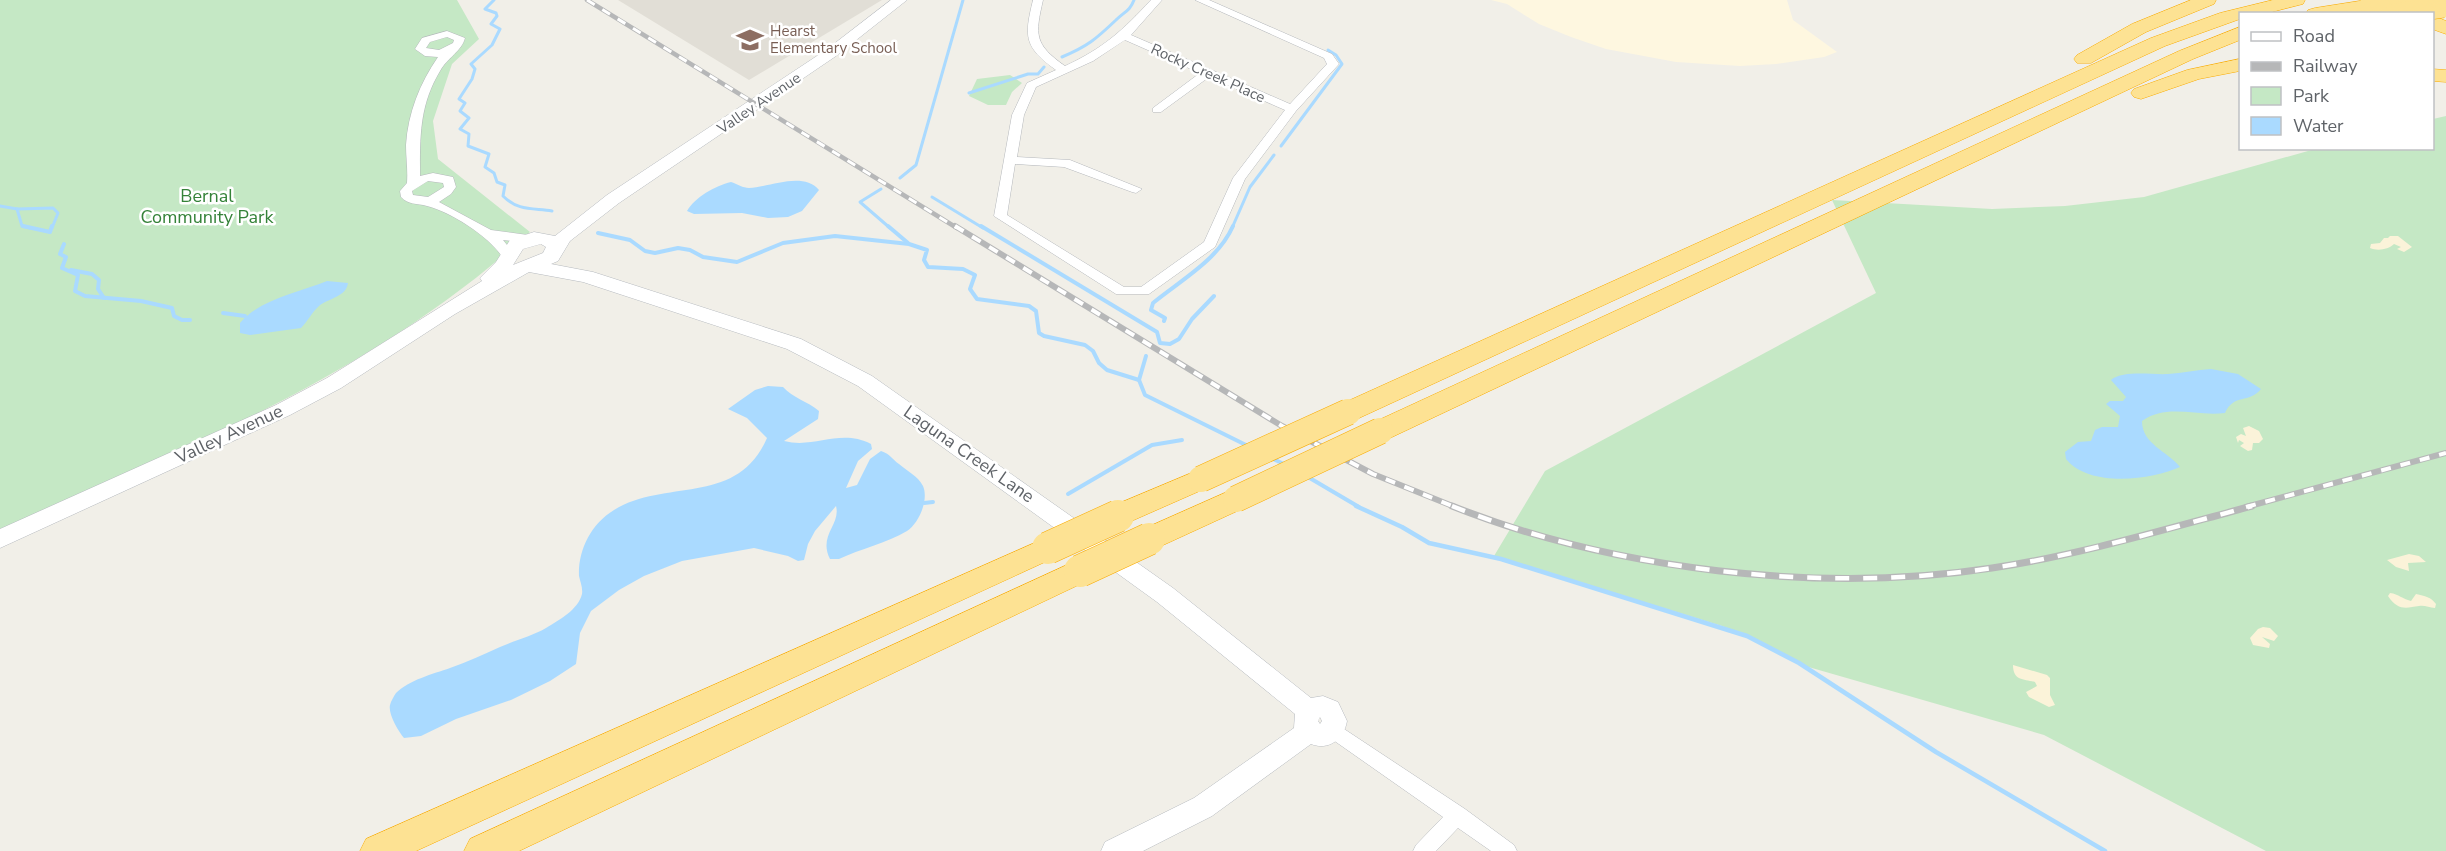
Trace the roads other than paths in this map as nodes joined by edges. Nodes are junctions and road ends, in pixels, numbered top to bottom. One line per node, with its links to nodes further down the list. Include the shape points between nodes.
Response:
1 (900, 0): 35 (street, Valley Avenue, via 831,53)
2 (1038, 0): 22 (street, via 1031,40)
3 (1157, 0): 18 (street)
4 (1200, 0): 25 (street, via 1328,56 1333,64)
5 (2207, 0): 28 (highway, via 2139,28)
6 (2296, 0): 10 (highway)
7 (2402, 0): 13 (street)
8 (2416, 0): 9 (highway, bridge)
9 (2379, 2): 11 (highway); 12 (street)
10 (2247, 12)
11 (2326, 12)
12 (2412, 12)
13 (2431, 12)
14 (2239, 14): 28 (highway, via 2180,33)
15 (2438, 15): 16 (highway)
16 (2446, 27)
17 (2239, 34): 27 (highway)
18 (1124, 36): 22 (street); 23 (street, Rocky Creek Place)
19 (449, 51): 20 (street); 20 (street, via 460,38 432,37 421,45); 24 (street)
20 (428, 54): 24 (street)
21 (2239, 65): 27 (highway, via 2194,74 2071,119)
22 (1064, 70): 30 (street, via 1031,85 1018,115)
23 (1208, 72): 25 (street, Rocky Creek Place); 26 (street)
24 (428, 82): 29 (street, via 417,116)
25 (1292, 109): 30 (street, via 1239,178 1210,244 1144,291 1121,291 1000,216)
26 (1157, 110)
27 (2040, 125): 49 (highway, bridge)
28 (1955, 135): 48 (highway, bridge)
29 (413, 151): 31 (street, via 424,168); 32 (street)
30 (1009, 160): 33 (street, via 1066,163)
31 (436, 177): 32 (street); 34 (street, via 449,180)
32 (413, 184): 36 (street, via 406,191 407,197)
33 (1136, 189)
34 (448, 190): 36 (street); 37 (street)
35 (613, 199): 39 (street, Valley Avenue, via 555,232); 40 (street, Valley Avenue)
36 (425, 201): 37 (street)
37 (460, 218): 38 (street)
38 (489, 234): 39 (street); 41 (street, via 506,247)
39 (534, 238): 40 (street, Laguna Creek Lane, via 553,241); 41 (street, Valley Avenue, via 516,245)
40 (556, 248): 42 (street, Valley Avenue, via 551,257); 43 (street, Laguna Creek Lane, via 562,260)
41 (508, 256): 42 (street, Laguna Creek Lane, via 514,265); 44 (street, Valley Avenue, via 498,270)
42 (528, 266): 43 (street, Laguna Creek Lane); 44 (street, Valley Avenue)
43 (586, 276): 46 (street, Laguna Creek Lane, via 794,344 865,381 1165,596)
44 (448, 310): 45 (street, Valley Avenue, via 372,361 283,410)
45 (0, 539)
46 (1317, 724): 47 (street, Laguna Creek Lane); 50 (street, via 1203,807)
47 (1458, 815): 51 (street); 52 (street, Laguna Creek Lane)
48 (378, 851)
49 (482, 851)
50 (1115, 851)
51 (1423, 851)
52 (1508, 851)

